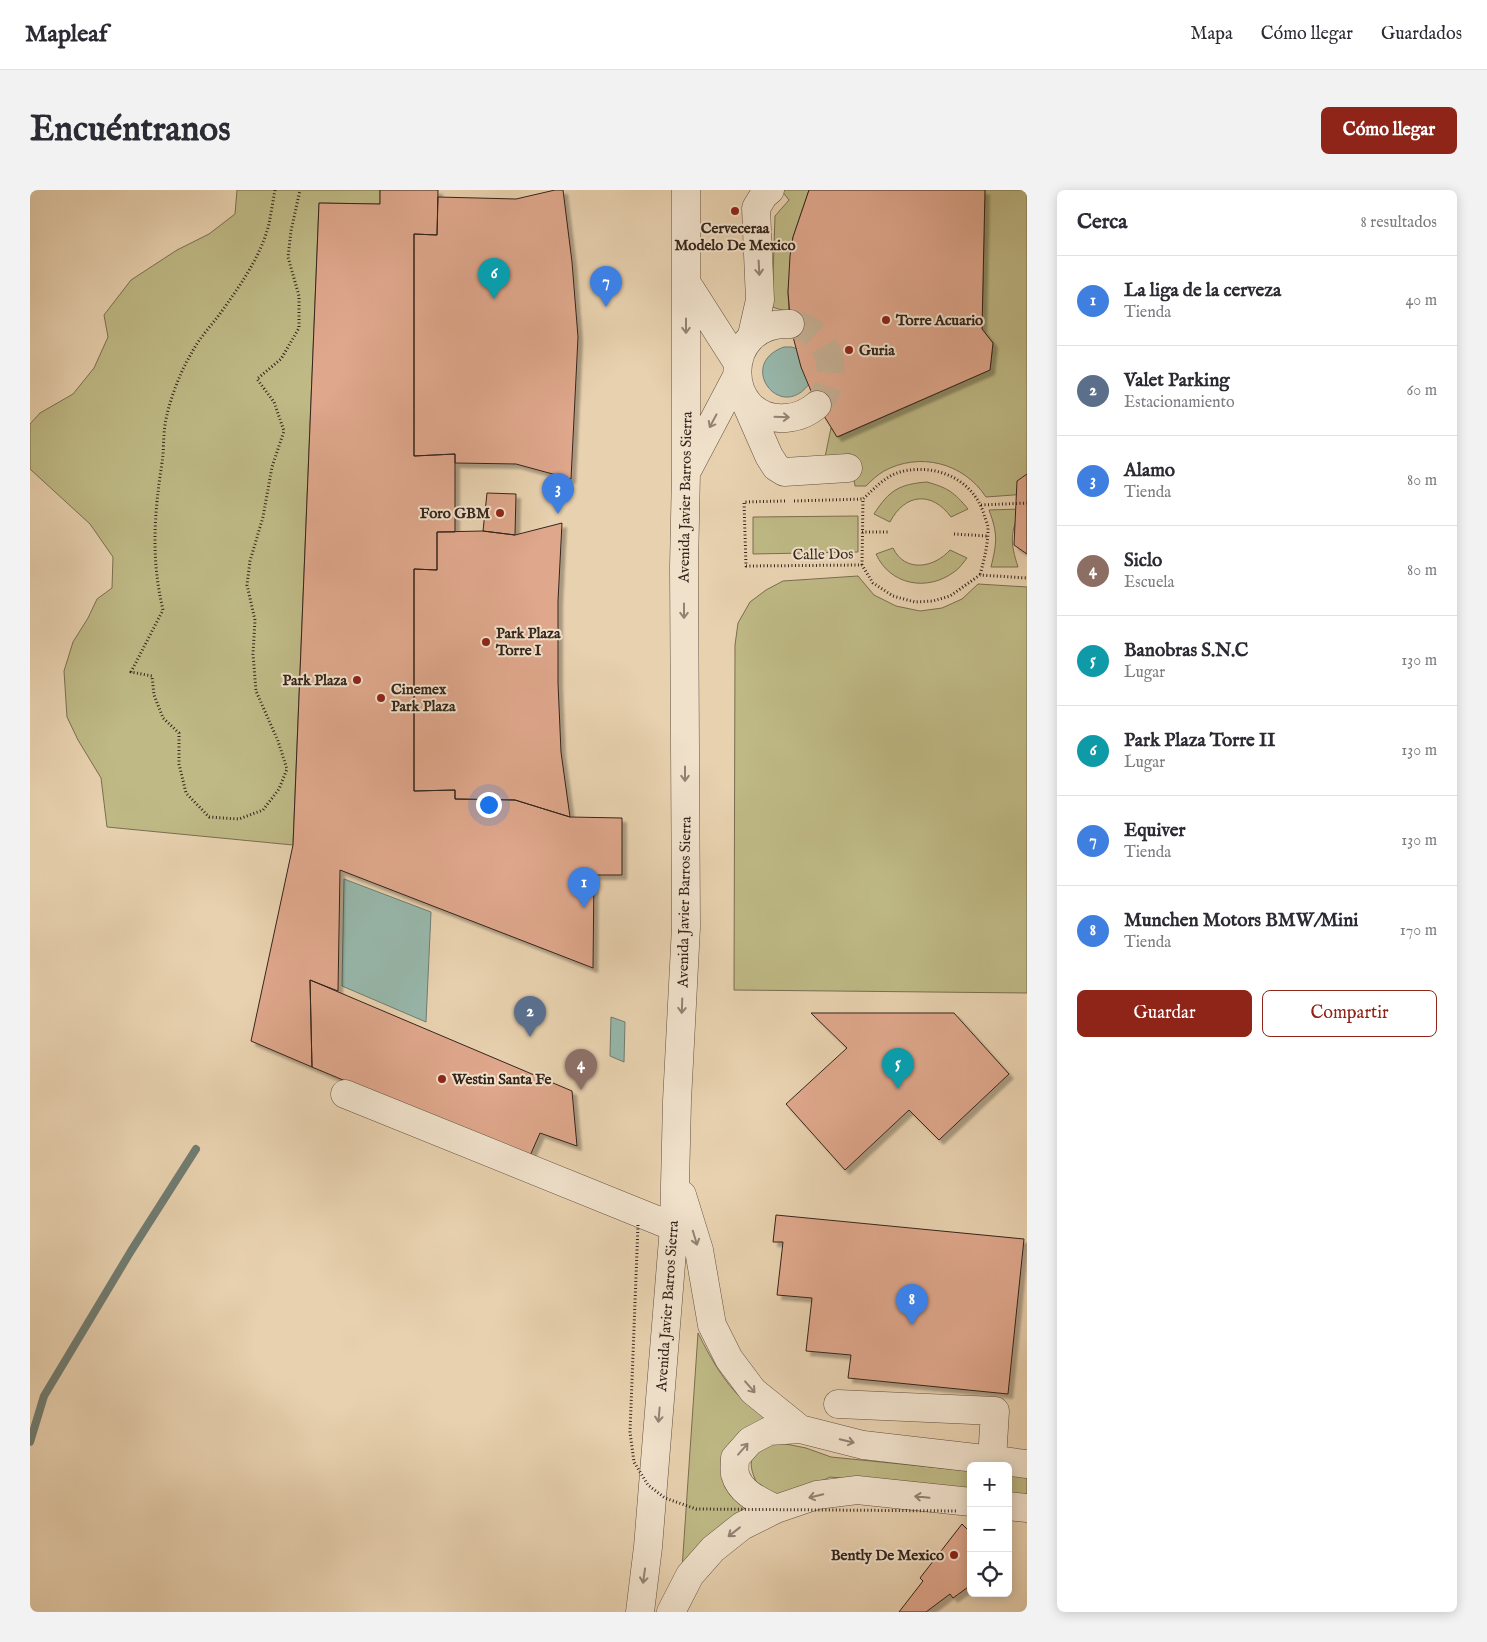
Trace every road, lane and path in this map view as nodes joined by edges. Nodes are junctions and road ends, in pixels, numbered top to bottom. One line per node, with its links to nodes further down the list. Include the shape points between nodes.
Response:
1 (274, 190): 2 (path, via 269,225 258,254 236,291 190,354 173,394 165,425 155,521 157,586 163,610 132,672 152,676 154,694 163,718 179,733 179,764 186,792 209,816 239,819 263,810 279,789 287,769 256,691 255,620 247,585 272,467 284,431 274,402 257,379 281,359 299,328 299,296 288,257)
2 (300, 190)
3 (686, 190): 5 (street, Avenida Javier Barros Sierra)
4 (770, 190): 7 (street, one-way to 7, via 756,208 760,300)
5 (686, 282): 8 (street); 11 (street, Avenida Javier Barros Sierra, one-way to 11)
6 (790, 324): 7 (street, via 766,327)
7 (752, 335): 8 (street, via 742,348)
8 (738, 378): 9 (street, one-way to 9, via 751,406 764,414 779,418 795,417); 10 (street, via 776,467 784,472); 11 (street, one-way to 11)
9 (817, 405)
10 (848, 468)
11 (686, 472): 23 (street, Avenida Javier Barros Sierra, one-way to 23, via 686,928)
12 (863, 499): 14 (path, via 882,481 902,471 926,469 948,474 967,487); 15 (path); 19 (path, Calle Dos, via 744,502 746,566)
13 (1027, 503): 14 (path)
14 (981, 505): 18 (path, via 988,527)
15 (862, 532): 16 (path); 19 (path)
16 (888, 532)
17 (954, 534): 18 (path)
18 (987, 536): 20 (path)
19 (862, 564): 20 (path, Calle Dos, via 874,583 893,596 915,602 950,596)
20 (980, 575): 21 (path)
21 (1027, 578)
22 (345, 1094): 25 (street)
23 (676, 1174): 25 (street, Avenida Javier Barros Sierra); 27 (street, one-way to 27, via 699,1250 712,1325 729,1359 752,1391)
24 (638, 1225): 30 (path, bridge, via 630,1432 634,1462 648,1486 665,1498 696,1509)
25 (674, 1227): 34 (street, Avenida Javier Barros Sierra, one-way to 34)
26 (838, 1404): 28 (street, via 995,1412)
27 (800, 1429): 28 (street, one-way to 28, via 863,1445); 33 (street, one-way to 27, via 742,1488 735,1474 735,1458 750,1441 769,1432)
28 (992, 1460): 29 (street)
29 (1027, 1464)
30 (965, 1506): 33 (street, one-way to 33, via 857,1490 817,1495)
31 (1012, 1506): 32 (street)
32 (1027, 1508)
33 (776, 1509): 35 (street, one-way to 35, via 742,1526 713,1549 690,1575)
34 (640, 1612)
35 (671, 1612)

